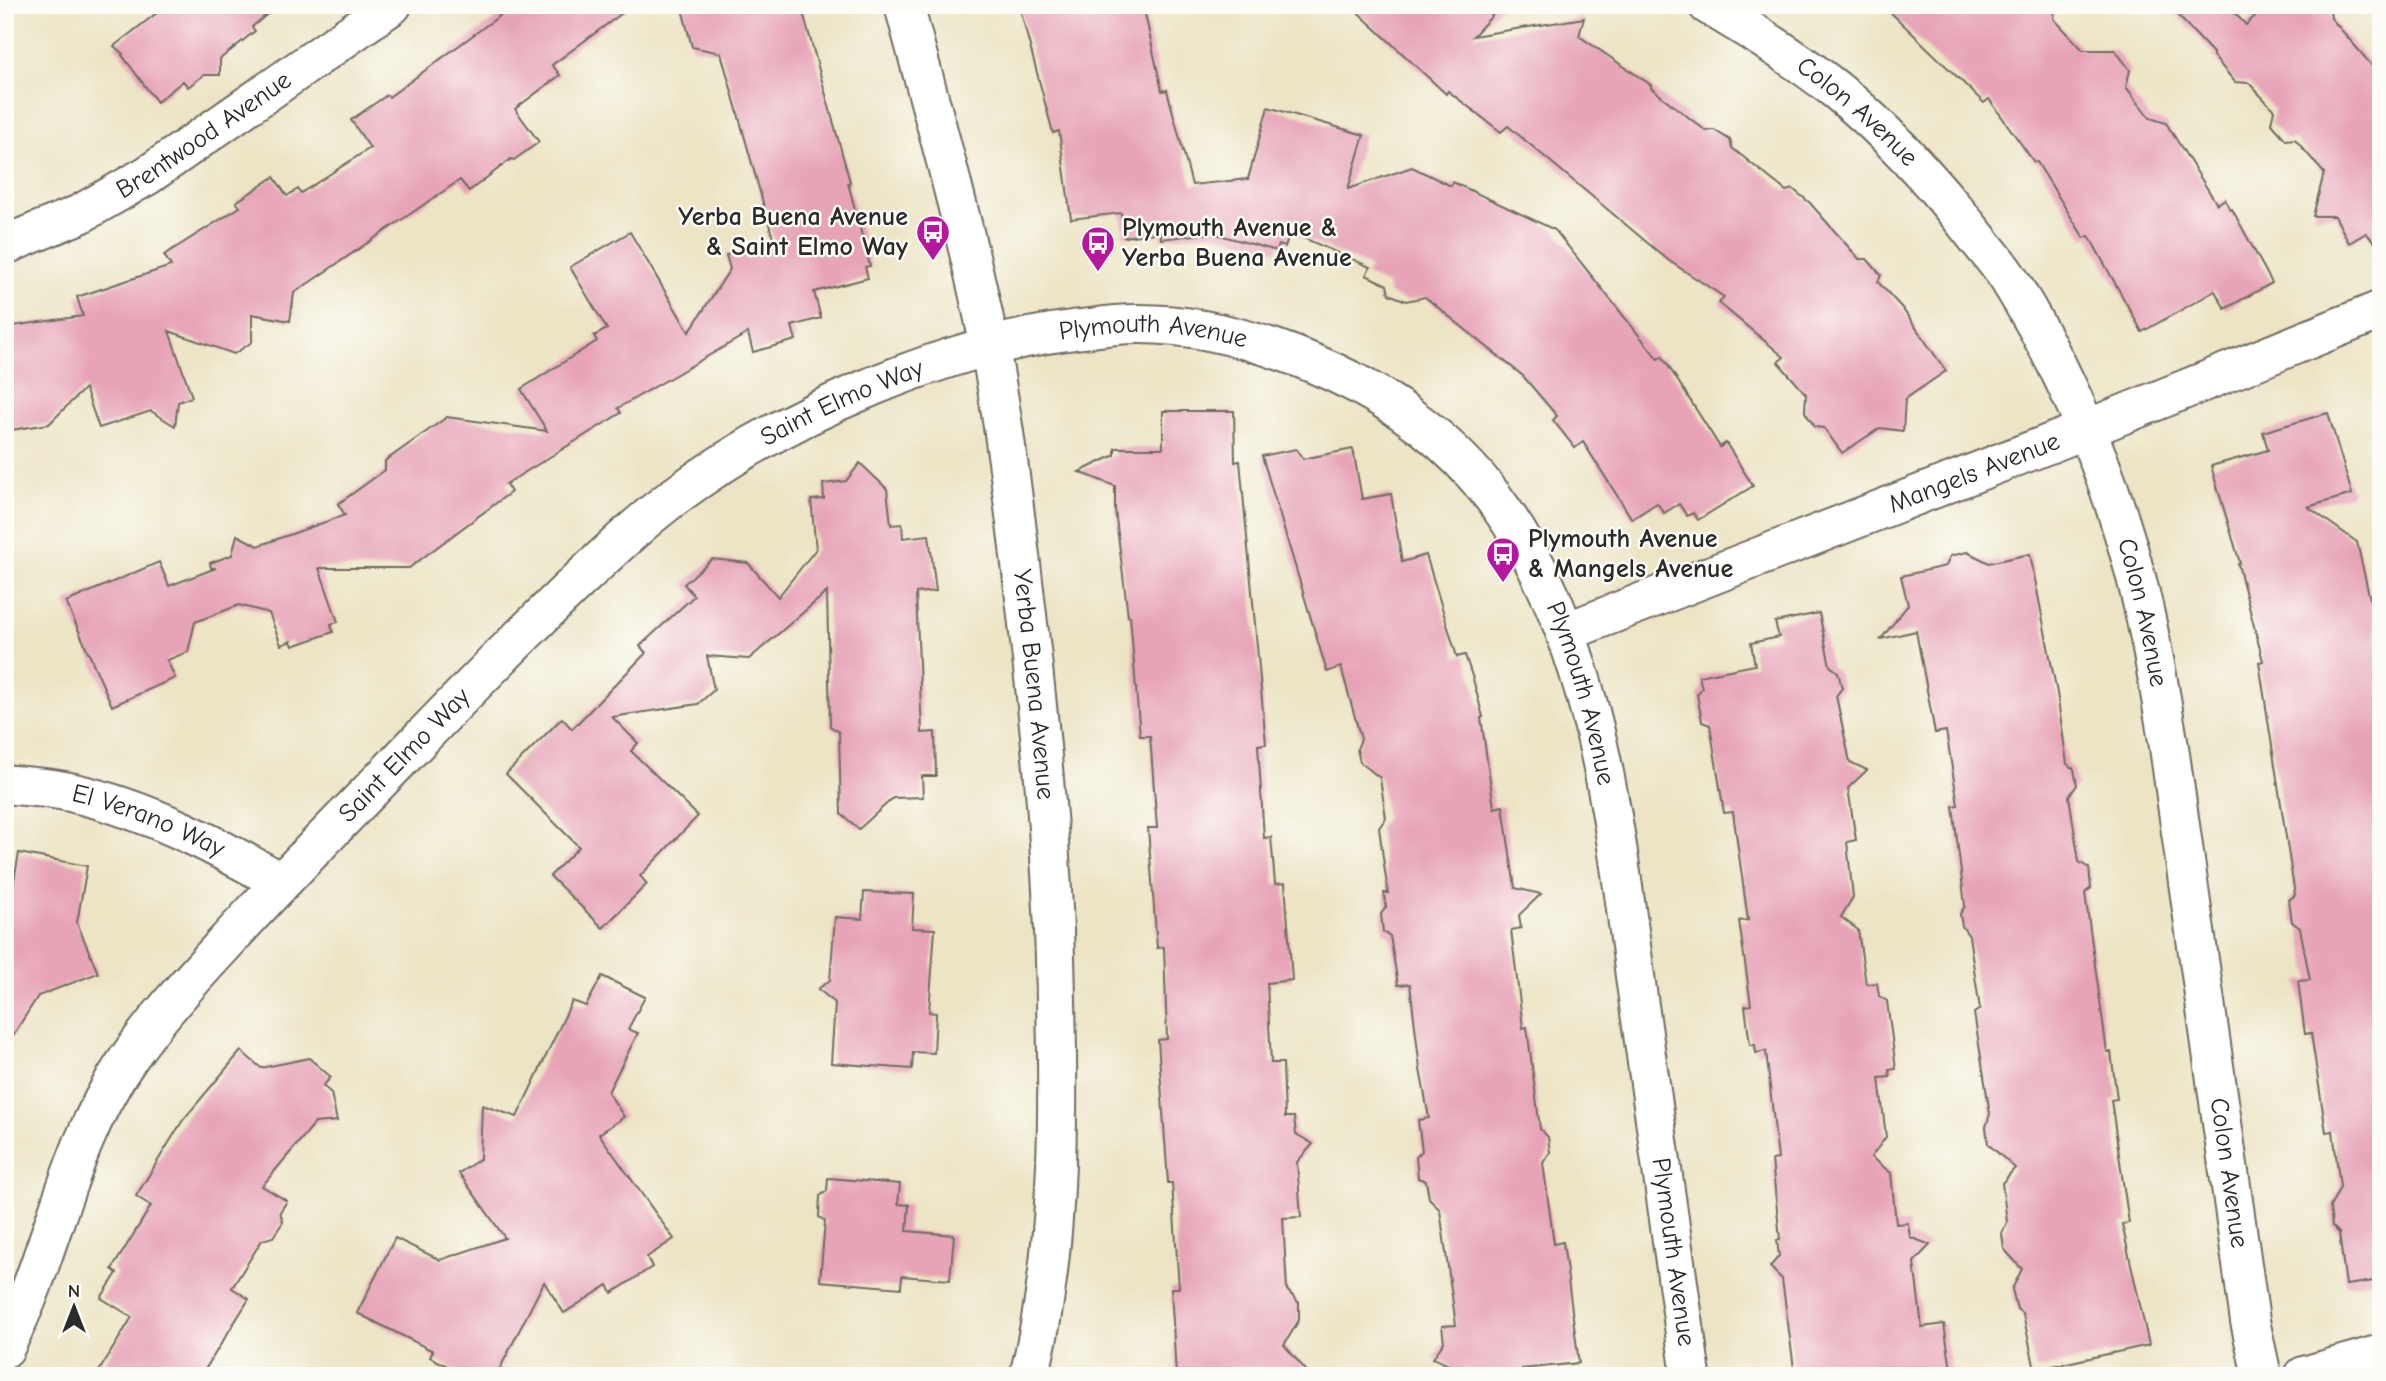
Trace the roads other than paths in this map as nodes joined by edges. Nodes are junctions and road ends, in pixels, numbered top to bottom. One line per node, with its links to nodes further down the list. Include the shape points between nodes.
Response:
1 (392, 5): 4 (street, Brentwood Avenue, via 148,176 80,214)
2 (904, 5): 6 (street, Yerba Buena Avenue)
3 (1708, 5): 7 (street, Colon Avenue, via 1836,91 1929,180 2009,279 2051,352)
4 (5, 245)
5 (2381, 310): 7 (street, Mangels Avenue)
6 (989, 345): 8 (street, Plymouth Avenue, via 1061,331 1135,324 1210,330 1290,353 1369,388 1436,436 1492,496 1529,554); 10 (street, Saint Elmo Way, via 829,406 754,445 675,496 530,626); 13 (street, Yerba Buena Avenue, via 1038,700 1055,946 1057,1075 1051,1226 1045,1293)
7 (2087, 429): 8 (street, Mangels Avenue); 15 (street, Colon Avenue, via 2137,580 2154,660 2250,1321)
8 (1566, 632): 14 (street, Plymouth Avenue, via 1595,730 1615,826)
9 (5, 784): 10 (street, El Verano Way, via 73,792 145,816 213,844)
10 (281, 882): 11 (street, Saint Elmo Way, via 176,996 122,1067 84,1136 27,1300)
11 (5, 1348)
12 (2381, 1354): 16 (street)
13 (1029, 1376)
14 (1691, 1376)
15 (2262, 1376)
16 (2304, 1376)

